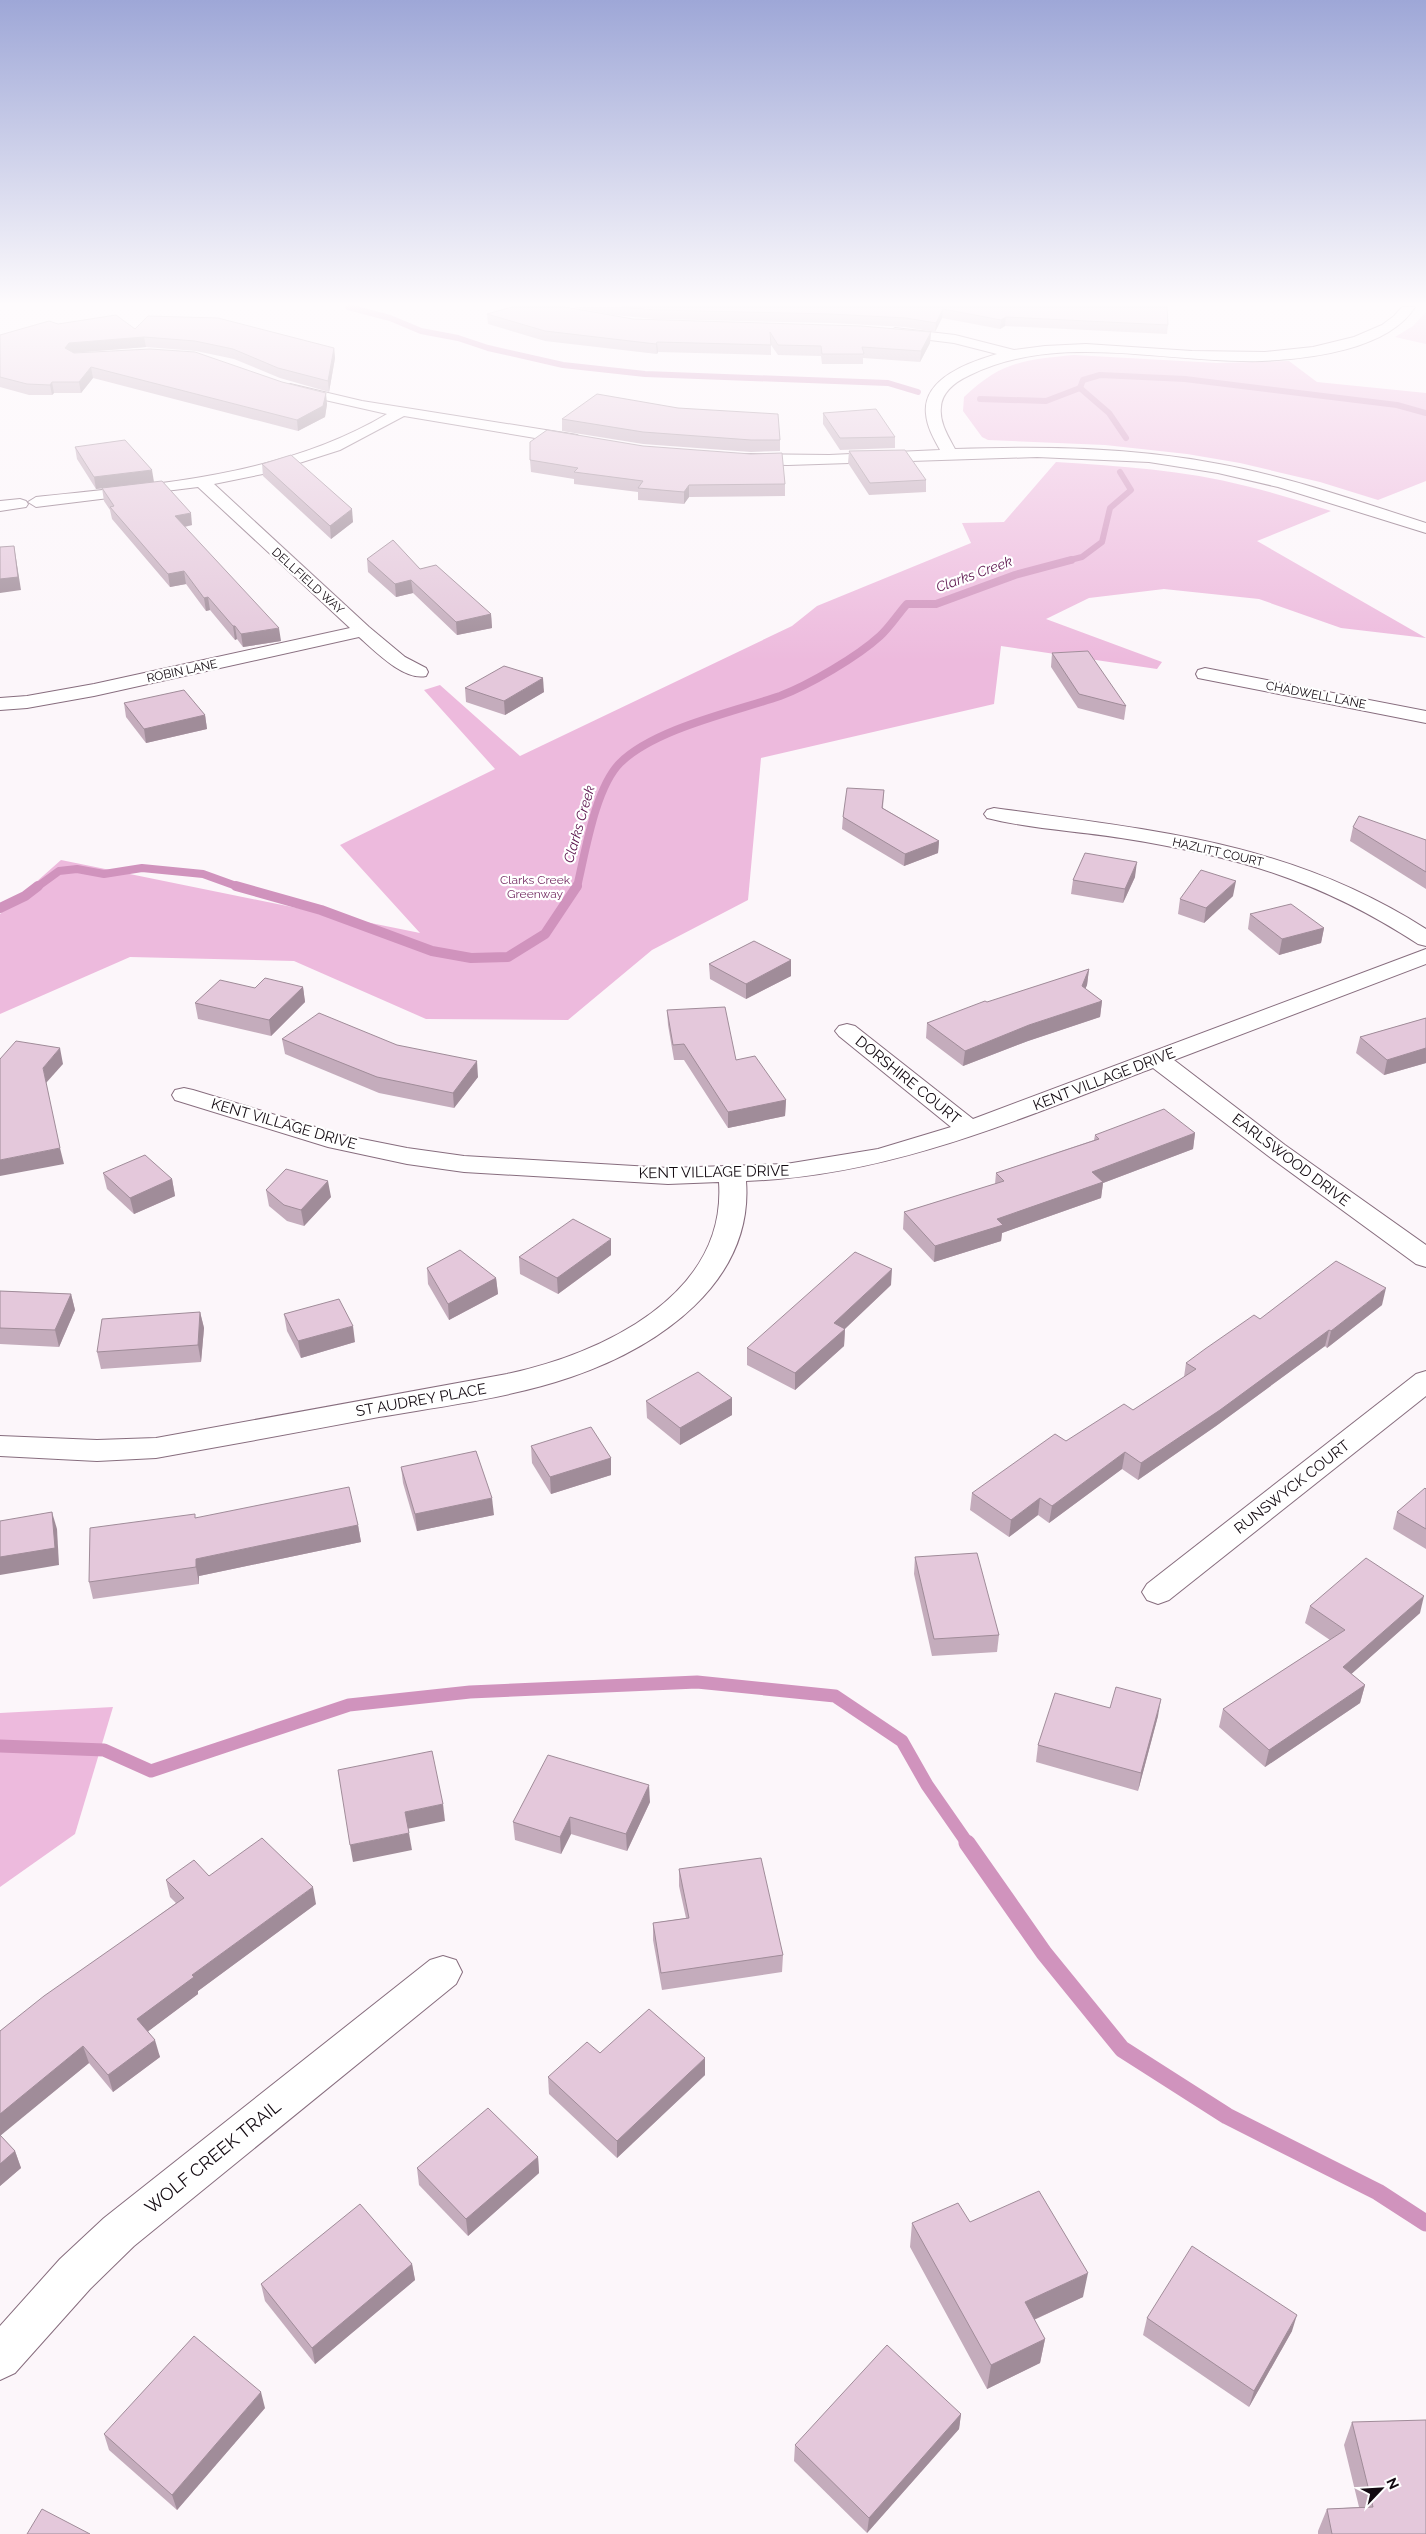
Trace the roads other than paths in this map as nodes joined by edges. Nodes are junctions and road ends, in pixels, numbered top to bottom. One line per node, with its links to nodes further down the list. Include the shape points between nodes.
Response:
1 (377, 425): 7 (street, via 308,457)
2 (484, 425): 4 (street)
3 (938, 425): 5 (street)
4 (594, 443)
5 (950, 454): 6 (street); 9 (street, via 1081,453 1205,466 1305,489)
6 (733, 458)
7 (202, 482): 8 (street); 10 (street, DELLFIELD WAY)
8 (0, 506)
9 (1426, 528)
10 (363, 631): 11 (street, DELLFIELD WAY, via 398,661); 13 (street, ROBIN LANE, via 94,690)
11 (419, 672)
12 (1205, 674): 14 (street, CHADWELL LANE)
13 (0, 704)
14 (1426, 717)
15 (994, 814): 16 (street, HAZLITT COURT, via 1177,842 1281,867 1369,904)
16 (1426, 939)
17 (1426, 956): 19 (street, KENT VILLAGE DRIVE)
18 (847, 1031): 21 (street, DORSHIRE COURT)
19 (1157, 1059): 21 (street, KENT VILLAGE DRIVE); 23 (street, EARLSWOOD DRIVE)
20 (184, 1095): 22 (street, KENT VILLAGE DRIVE, via 300,1132 407,1156 557,1171)
21 (970, 1129): 22 (street, KENT VILLAGE DRIVE, via 864,1159 802,1170)
22 (732, 1175): 25 (street, ST AUDREY PLACE, via 732,1221 720,1252 700,1282 672,1312 654,1325 610,1350 561,1371 507,1384 156,1448 69,1451)
23 (1426, 1258)
24 (1426, 1381): 26 (street, RUNSWYCK COURT)
25 (0, 1446)
26 (1158, 1592)
27 (443, 1972): 28 (street, WOLF CREEK TRAIL, via 120,2232 75,2274)
28 (0, 2358)

